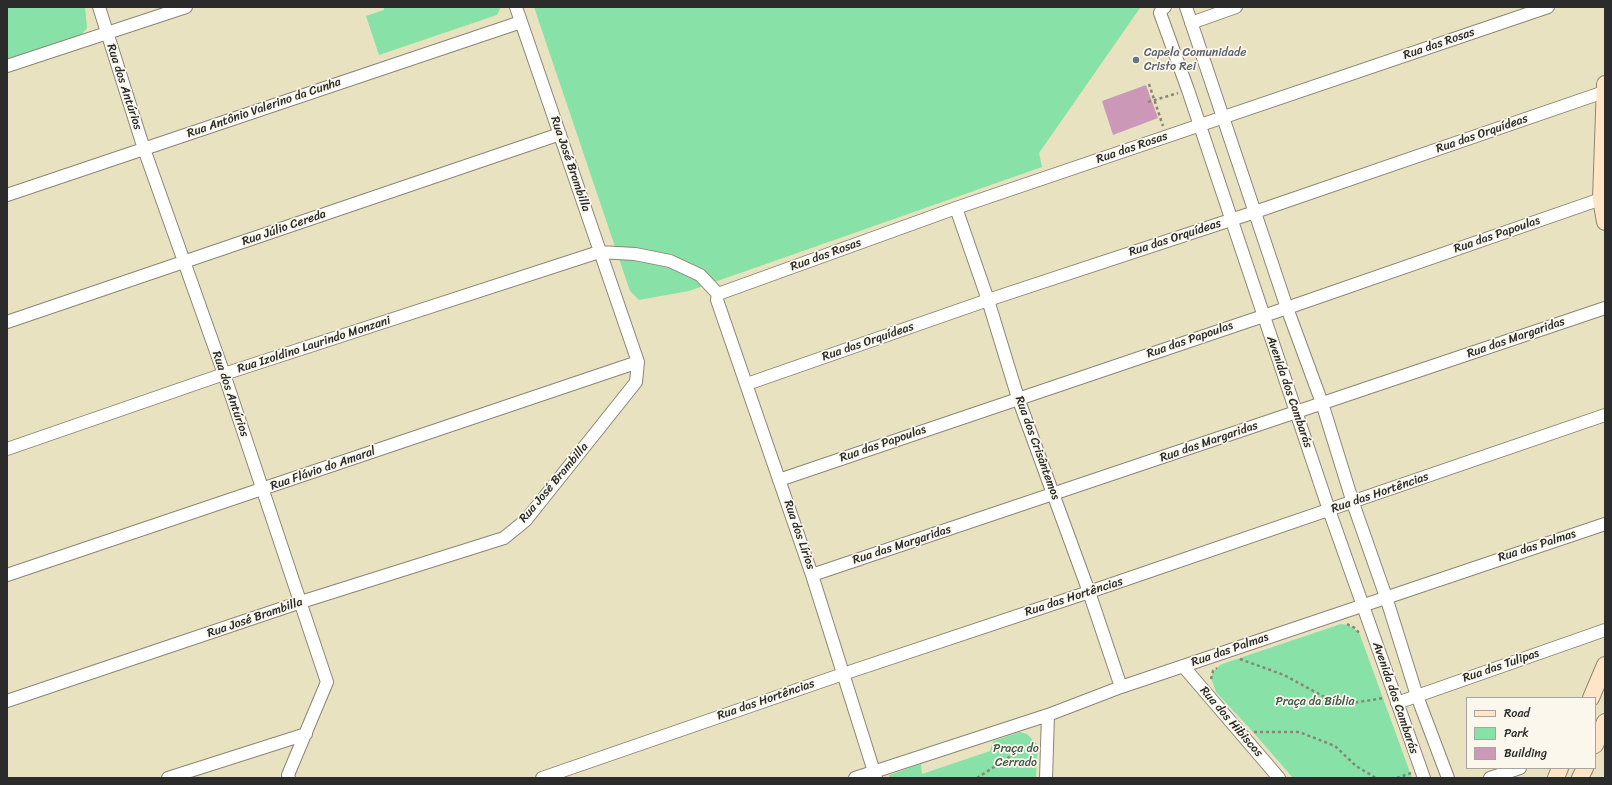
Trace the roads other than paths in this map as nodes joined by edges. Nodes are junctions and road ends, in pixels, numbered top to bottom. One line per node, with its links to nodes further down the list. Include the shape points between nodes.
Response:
1 (99, 7): 10 (street, Rua dos Antúrios)
2 (186, 7): 10 (street)
3 (516, 7): 8 (street, Rua José Brambilla)
4 (1166, 7): 14 (street, Avenida dos Cambarás, via 1160,13)
5 (1186, 7): 9 (street, Avenida dos Cambarás)
6 (1236, 7): 9 (street)
7 (1548, 7): 13 (street, Rua das Rosas)
8 (521, 22): 15 (street, Rua José Brambilla); 16 (street, Rua Antônio Valerino da Cunha)
9 (1191, 23): 13 (street, Avenida dos Cambarás)
10 (107, 34): 11 (street); 16 (street, Rua dos Antúrios)
11 (7, 66)
12 (1604, 88): 18 (main road); 20 (street, Rua das Orquídeas)
13 (1222, 117): 14 (street, Rua das Rosas); 20 (street, Avenida dos Cambarás)
14 (1199, 125): 19 (street, Rua das Rosas); 21 (street, Avenida dos Cambarás)
15 (560, 134): 23 (street, Rua José Brambilla); 24 (street, Rua Júlio Cereda)
16 (144, 149): 17 (street, Rua Antônio Valerino da Cunha); 24 (street, Rua dos Antúrios)
17 (7, 195)
18 (1601, 199): 22 (main road); 27 (street, Rua das Papoulas)
19 (956, 208): 25 (street, Rua das Rosas); 26 (street, Rua dos Crisântemos)
20 (1255, 212): 21 (street, Rua das Orquídeas); 27 (street, Avenida dos Cambarás)
21 (1231, 219): 26 (street, Rua das Orquídeas); 29 (street, Avenida dos Cambarás)
22 (1605, 222)
23 (599, 252): 25 (street, via 635,254 670,261 700,275); 31 (street, Rua José Brambilla); 32 (street, Rua Izoldino Laurindo Monzani)
24 (183, 262): 30 (street, Rua Júlio Cereda); 32 (street, Rua dos Antúrios)
25 (718, 294): 33 (street, Rua dos Lírios, via 717,300)
26 (988, 300): 33 (street, Rua das Orquídeas); 34 (street, Rua dos Crisântemos)
27 (1287, 308): 29 (street, Rua das Papoulas); 35 (street, Avenida dos Cambarás)
28 (1605, 308): 35 (street, Rua das Margaridas)
29 (1263, 316): 34 (street, Rua das Papoulas); 36 (street, Avenida dos Cambarás)
30 (7, 322)
31 (638, 362): 40 (street, Rua Flávio do Amaral); 49 (street, Rua José Brambilla, via 636,382 526,520 504,538)
32 (224, 374): 38 (street, Rua Izoldino Laurindo Monzani); 40 (street, Rua dos Antúrios)
33 (747, 384): 39 (street, Rua dos Lírios)
34 (1018, 398): 39 (street, Rua das Papoulas); 41 (street, Rua dos Crisântemos)
35 (1322, 403): 36 (street, Rua das Margaridas); 42 (street, Avenida dos Cambarás)
36 (1297, 412): 41 (street, Rua das Margaridas); 43 (street, Avenida dos Cambarás)
37 (1605, 415): 42 (street, Rua das Hortências)
38 (7, 449)
39 (779, 480): 46 (street, Rua dos Lírios)
40 (263, 489): 45 (street, Rua Flávio do Amaral); 49 (street, Rua dos Antúrios)
41 (1054, 495): 46 (street, Rua das Margaridas); 47 (street, Rua dos Crisântemos)
42 (1352, 503): 43 (street, Rua das Hortências); 48 (street, Avenida dos Cambarás)
43 (1329, 510): 47 (street, Rua das Hortências); 50 (street, Avenida dos Cambarás)
44 (1605, 524): 48 (street, Rua das Palmas)
45 (7, 575)
46 (812, 575): 54 (street, Rua dos Lírios)
47 (1089, 592): 54 (street, Rua das Hortências); 55 (street, Rua dos Crisântemos)
48 (1386, 597): 50 (street, Rua das Palmas); 56 (street, Avenida dos Cambarás)
49 (301, 602): 58 (street, Rua José Brambilla); 62 (street, Rua dos Antúrios, via 327,682)
50 (1363, 606): 53 (street, Rua das Palmas); 59 (street, Avenida dos Cambarás)
51 (1605, 630): 56 (street, Rua das Tulipas)
52 (1605, 665): 57 (main road)
53 (1184, 666): 55 (street, Rua das Palmas); 73 (street, Rua dos Hibiscos)
54 (843, 674): 66 (street, Rua das Hortências); 67 (street, Rua dos Lírios)
55 (1121, 687): 60 (street, Rua das Palmas)
56 (1417, 696): 59 (street, Rua das Tulipas); 75 (street, Avenida dos Cambarás)
57 (1591, 697)
58 (7, 701)
59 (1392, 704): 74 (street, Avenida dos Cambarás)
60 (1048, 715): 67 (street, Rua das Palmas); 72 (street)
61 (1605, 722): 63 (main road)
62 (306, 734): 68 (street); 69 (street, Rua dos Antúrios, via 288,775)
63 (1596, 743)
64 (1517, 769): 76 (street)
65 (1584, 769): 77 (main road)
66 (561, 775): 70 (street, Rua das Hortências)
67 (875, 775): 71 (street, Rua das Palmas)
68 (168, 778)
69 (289, 778)
70 (542, 778)
71 (855, 778)
72 (1046, 778)
73 (1279, 778)
74 (1424, 778)
75 (1448, 778)
76 (1490, 778)
77 (1580, 778)

